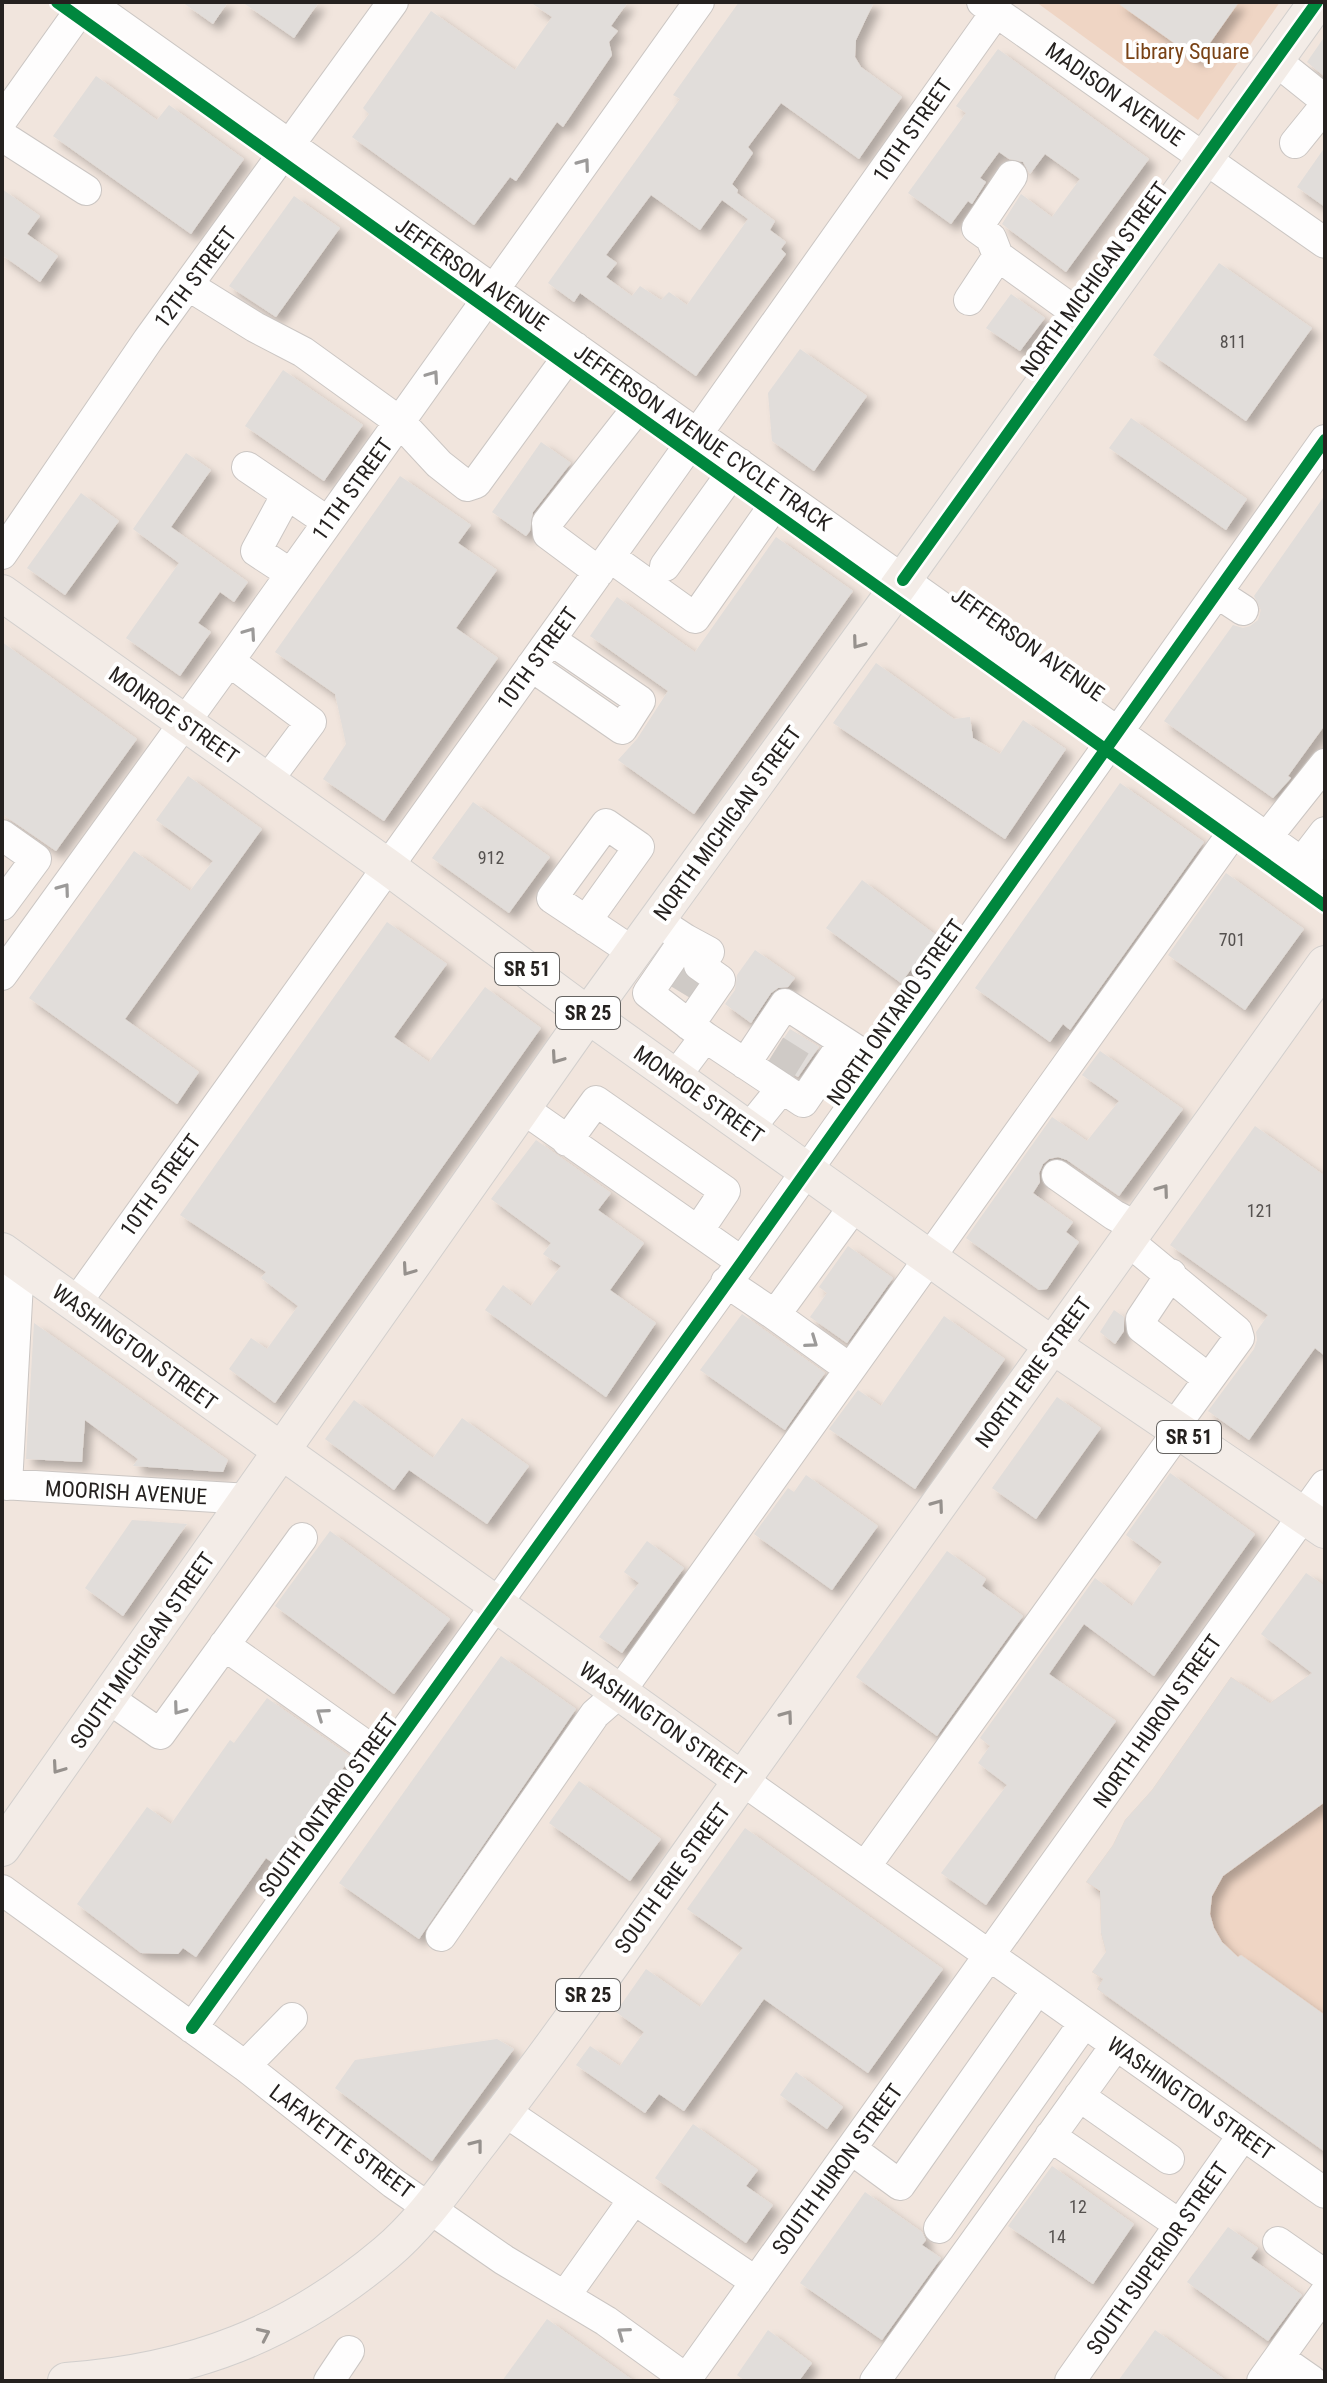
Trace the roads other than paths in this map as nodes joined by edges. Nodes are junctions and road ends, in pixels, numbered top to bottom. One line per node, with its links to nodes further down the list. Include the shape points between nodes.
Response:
1 (87, 2): 7 (street); 10 (street, JEFFERSON AVENUE)
2 (393, 2): 10 (street, 12TH STREET)
3 (699, 2): 17 (street, 11TH STREET, one-way to 3)
4 (1317, 2): 6 (main road, NORTH MICHIGAN STREET / SR 25)
5 (989, 7): 11 (street, MADISON AVENUE); 23 (street, 10TH STREET)
6 (1275, 60): 8 (street); 11 (main road, NORTH MICHIGAN STREET / SR 25)
7 (2, 120)
8 (1316, 120)
9 (2, 136): 13 (street)
10 (291, 146): 16 (street, 12TH STREET); 17 (street, JEFFERSON AVENUE)
11 (1205, 158): 14 (street, MADISON AVENUE); 19 (main road, NORTH MICHIGAN STREET / SR 25)
12 (1012, 176): 15 (street, via 977,228 991,238)
13 (86, 190)
14 (1325, 243)
15 (998, 256): 18 (street); 19 (street)
16 (189, 286): 22 (street, via 303,352); 30 (street, 12TH STREET)
17 (494, 289): 20 (street, JEFFERSON AVENUE); 22 (street, 11TH STREET, one-way to 17)
18 (969, 300)
19 (1088, 321): 34 (main road, NORTH MICHIGAN STREET / SR 25)
20 (575, 347): 21 (street, JEFFERSON AVENUE); 22 (street, via 476,483 467,486 439,464)
21 (646, 397): 23 (street, JEFFERSON AVENUE); 31 (street, via 547,523 548,534)
22 (400, 422): 29 (street, 11TH STREET)
23 (698, 434): 24 (street, JEFFERSON AVENUE); 31 (street, 10TH STREET)
24 (739, 463): 28 (street, JEFFERSON AVENUE); 32 (street)
25 (1318, 463): 36 (street, NORTH ONTARIO STREET)
26 (247, 467): 27 (street)
27 (287, 494): 29 (street); 33 (street, via 256,551)
28 (782, 494): 31 (street, via 695,618); 34 (street, JEFFERSON AVENUE)
29 (328, 522): 33 (street, 11TH STREET)
30 (2, 554)
31 (604, 564): 38 (street, 10TH STREET)
32 (665, 566)
33 (291, 574): 40 (street, 11TH STREET, one-way to 33)
34 (903, 580): 44 (street, JEFFERSON AVENUE); 59 (main road, NORTH MICHIGAN STREET / SR 25, one-way to 59)
35 (2, 593): 43 (main road, MONROE STREET / SR 51)
36 (1217, 593): 37 (street); 44 (street, NORTH ONTARIO STREET)
37 (1243, 610)
38 (551, 640): 39 (street); 41 (street, 10TH STREET)
39 (577, 658): 42 (street); 42 (street, via 640,701 622,729)
40 (229, 661): 43 (street, 11TH STREET); 46 (street, via 311,722)
41 (531, 666): 42 (street); 51 (street, 10TH STREET)
42 (558, 684)
43 (185, 722): 46 (main road, MONROE STREET / SR 51); 55 (street, 11TH STREET, one-way to 43)
44 (1119, 733): 47 (street, JEFFERSON AVENUE); 63 (street, NORTH ONTARIO STREET)
45 (1323, 769): 50 (street)
46 (267, 781): 51 (main road, MONROE STREET / SR 51)
47 (1242, 820): 50 (street, JEFFERSON AVENUE); 75 (street)
48 (1325, 832): 52 (street)
49 (2, 835): 53 (street, via 36,859)
50 (1267, 837): 52 (street, JEFFERSON AVENUE)
51 (388, 867): 60 (main road, MONROE STREET / SR 51); 78 (street, 10TH STREET)
52 (1314, 871)
53 (4, 900): 55 (street)
54 (586, 921): 56 (street)
55 (40, 922): 58 (street, 11TH STREET)
56 (633, 952): 59 (main road, NORTH MICHIGAN STREET / SR 25); 60 (main road, NORTH MICHIGAN STREET / SR 25)
57 (1325, 964): 73 (main road, NORTH ERIE STREET / SR 25, one-way to 57)
58 (2, 975)
59 (685, 983): 62 (street); 64 (street)
60 (588, 1015): 64 (main road, MONROE STREET / SR 51); 66 (main road, NORTH MICHIGAN STREET / SR 25, one-way to 66)
61 (844, 1042): 62 (street, via 809,1027 785,1004); 63 (street); 65 (street, via 803,1102)
62 (745, 1064): 65 (street)
63 (881, 1066): 69 (street, NORTH ONTARIO STREET)
64 (675, 1077): 67 (main road, MONROE STREET / SR 51)
65 (778, 1081): 67 (street)
66 (522, 1108): 68 (street); 84 (main road, NORTH MICHIGAN STREET / SR 25, one-way to 84)
67 (749, 1129): 69 (main road, MONROE STREET / SR 51)
68 (567, 1141): 72 (street); 72 (street, via 596,1101 725,1191)
69 (807, 1170): 71 (main road, MONROE STREET / SR 51); 76 (street, NORTH ONTARIO STREET)
70 (1057, 1175): 73 (street)
71 (855, 1205): 75 (main road, MONROE STREET / SR 51); 79 (street)
72 (698, 1231): 76 (street)
73 (1132, 1234): 77 (street); 80 (main road, NORTH ERIE STREET / SR 25)
74 (8, 1258): 78 (main road, WASHINGTON STREET); 85 (street)
75 (929, 1258): 80 (main road, MONROE STREET / SR 51); 81 (street)
76 (734, 1272): 79 (street); 90 (street, NORTH ONTARIO STREET)
77 (1171, 1274): 82 (street, via 1237,1331 1239,1338); 82 (street, via 1141,1319 1142,1328)
78 (76, 1303): 84 (main road, WASHINGTON STREET)
79 (775, 1315): 81 (street, one-way to 81)
80 (1052, 1345): 83 (main road, MONROE STREET / SR 51); 95 (main road, NORTH ERIE STREET / SR 25, one-way to 80)
81 (850, 1369): 92 (street)
82 (1209, 1379): 83 (street)
83 (1176, 1428): 88 (main road, MONROE STREET / SR 51); 97 (street)
84 (280, 1452): 87 (main road, SOUTH MICHIGAN STREET / SR 25); 90 (main road, WASHINGTON STREET)
85 (4, 1485): 87 (street, MOORISH AVENUE)
86 (1325, 1485): 88 (street, NORTH HURON STREET)
87 (249, 1499): 93 (main road, SOUTH MICHIGAN STREET / SR 25)
88 (1314, 1523): 100 (street, NORTH HURON STREET)
89 (302, 1538): 91 (street)
90 (496, 1605): 92 (main road, WASHINGTON STREET); 94 (street, SOUTH ONTARIO STREET)
91 (224, 1645): 93 (street, one-way to 93, via 160,1734); 94 (street, one-way to 91)
92 (619, 1693): 95 (main road, WASHINGTON STREET); 99 (street, via 595,1714)
93 (108, 1698): 96 (main road, SOUTH MICHIGAN STREET / SR 25, one-way to 96)
94 (385, 1759): 104 (street, SOUTH ONTARIO STREET)
95 (742, 1780): 97 (street, WASHINGTON STREET); 108 (main road, SOUTH ERIE STREET / SR 25)
96 (2, 1848)
97 (865, 1867): 100 (street, WASHINGTON STREET)
98 (2, 1890): 104 (street, LAFAYETTE STREET)
99 (441, 1936)
100 (989, 1957): 101 (street, WASHINGTON STREET); 111 (street, SOUTH HURON STREET)
101 (1037, 1990): 103 (street, WASHINGTON STREET); 111 (street, via 900,2185)
102 (292, 2018): 106 (street)
103 (1084, 2023): 105 (street, WASHINGTON STREET); 117 (street)
104 (192, 2028): 106 (street, LAFAYETTE STREET)
105 (1116, 2045): 107 (street); 109 (street, WASHINGTON STREET)
106 (245, 2066): 115 (street, LAFAYETTE STREET)
107 (1079, 2096): 110 (street); 112 (street)
108 (504, 2111): 114 (street); 115 (main road, SOUTH ERIE STREET / SR 25, one-way to 108)
109 (1243, 2135): 113 (street, WASHINGTON STREET); 116 (street, SOUTH SUPERIOR STREET)
110 (1050, 2136): 116 (street); 129 (street)
111 (851, 2149): 120 (street, SOUTH HURON STREET)
112 (1169, 2159)
113 (1325, 2193)
114 (634, 2199): 120 (street); 122 (street)
115 (430, 2207): 122 (street, LAFAYETTE STREET); 124 (main road, SR 25, one-way to 115, via 335,2292 391,2249)
116 (1180, 2225): 130 (street, SOUTH SUPERIOR STREET)
117 (939, 2228)
118 (1278, 2242): 119 (street)
119 (1325, 2275)
120 (756, 2282): 126 (street, SOUTH HURON STREET)
121 (1325, 2293): 125 (street)
122 (565, 2296): 126 (street, LAFAYETTE STREET, one-way to 122)
123 (349, 2351): 128 (street)
124 (203, 2368): 127 (main road, SR 25)
125 (1270, 2370): 131 (street)
126 (687, 2380)
127 (66, 2381)
128 (329, 2381)
129 (875, 2381)
130 (1070, 2381)
131 (1312, 2381)

